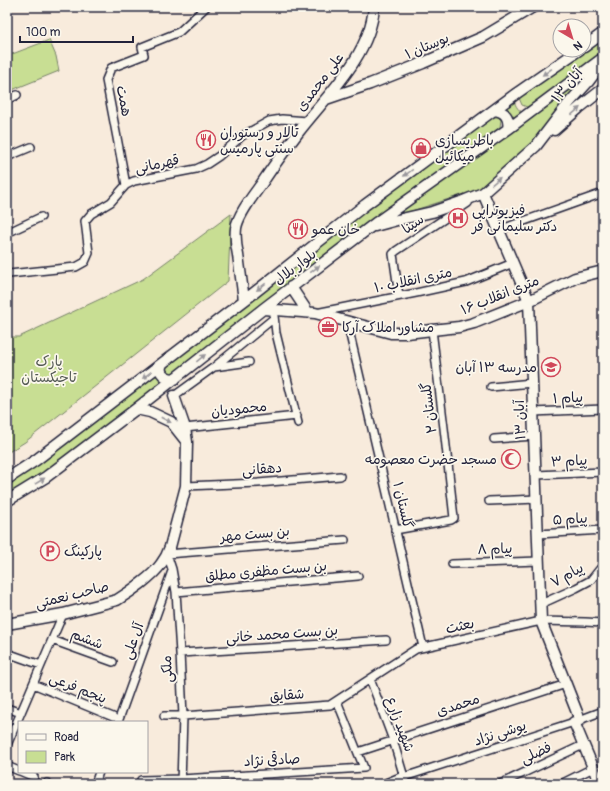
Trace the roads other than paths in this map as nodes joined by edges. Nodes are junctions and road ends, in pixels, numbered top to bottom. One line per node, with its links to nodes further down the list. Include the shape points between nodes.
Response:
1 (206, 7): 19 (street, همت, via 179,32 142,47 144,55 111,68 106,80)
2 (374, 7): 11 (street, علی محمدی, via 366,41)
3 (533, 7): 11 (street, بوستان ۱, via 483,37 423,63)
4 (603, 34): 5 (street)
5 (592, 42)
6 (568, 58): 13 (street, بلوار بلال, one-way to 13)
7 (603, 58): 15 (street, بلوار بلال)
8 (603, 62): 16 (street, ۱۳ آبان)
9 (603, 90): 16 (street, one-way to 9)
10 (17, 95): 12 (street)
11 (326, 99): 14 (street, علی محمدی)
12 (7, 100)
13 (494, 110): 15 (street, via 507,118); 31 (street, بلوار بلال, one-way to 31, via 365,205)
14 (308, 121): 19 (street, قهرمانی, via 269,121 242,136 219,156 196,169 134,181); 31 (street, علی محمدی, via 244,208 236,226 235,239)
15 (508, 129): 23 (street, بلوار بلال)
16 (536, 146): 20 (street, ۱۳ آبان, one-way to 16)
17 (31, 147): 18 (street)
18 (7, 157)
19 (126, 185): 28 (street, قهرمانی, via 111,202 85,221 89,253 85,262 76,267)
20 (483, 193): 23 (street, ۱۳ آبان, via 432,212); 24 (street, ۱۳ آبان); 30 (street, سینا, via 393,254)
21 (603, 193): 24 (street)
22 (41, 217): 25 (street)
23 (370, 228): 29 (street, بلوار بلال, one-way to 23)
24 (499, 230): 26 (street, ۱۳ آبان)
25 (7, 233)
26 (513, 263): 30 (street, ۱۰ متری انقلاب, via 466,282); 32 (street, ۱۳ آبان)
27 (603, 270): 32 (street, ۱۶ متری انقلاب, via 575,278)
28 (7, 275)
29 (291, 287): 33 (street, بلوار بلال); 34 (street)
30 (399, 296): 34 (street, ۱۰ متری انقلاب)
31 (244, 300): 39 (street, بلوار بلال)
32 (529, 301): 37 (street, ۱۶ متری انقلاب, via 474,323); 42 (street, ۱۳ آبان)
33 (263, 309): 35 (street, ۱۶ متری انقلاب); 41 (street, بلوار بلال, one-way to 33)
34 (311, 312): 35 (street, ۱۶ متری انقلاب); 36 (street, ۱۶ متری انقلاب)
35 (274, 314): 40 (street); 48 (street, محمودیان, via 276,333 298,419)
36 (347, 322): 37 (street, ۱۶ متری انقلاب, via 391,333); 60 (street, گلستان ۱)
37 (432, 330): 60 (street, گلستان ۲, via 454,518)
38 (249, 362): 40 (street)
39 (162, 364): 41 (street, via 160,367 163,374); 55 (street, بلوار بلال, one-way to 55, via 36,460)
40 (214, 367): 44 (street)
41 (175, 379): 45 (street, بلوار بلال)
42 (532, 383): 43 (street); 47 (street, ۱۳ آبان)
43 (491, 387)
44 (174, 396): 48 (street)
45 (136, 409): 51 (street, one-way to 51, via 150,412 171,422); 58 (street, بلوار بلال, one-way to 45, via 46,477)
46 (603, 409): 47 (street, پیام ۱)
47 (534, 412): 49 (street, ۱۳ آبان)
48 (185, 428): 51 (street)
49 (534, 436): 50 (street); 54 (street, ۱۳ آبان)
50 (494, 439)
51 (187, 442): 56 (street)
52 (603, 472): 54 (street, پیام ۳)
53 (340, 476): 56 (street, دهقانی)
54 (536, 476): 57 (street, ۱۳ آبان)
55 (7, 479)
56 (186, 486): 64 (street)
57 (537, 500): 59 (street); 62 (street, ۱۳ آبان)
58 (7, 501)
59 (489, 501)
60 (395, 530): 78 (street, گلستان ۱)
61 (603, 530): 62 (street, پیام ۵)
62 (538, 534): 65 (street, ۱۳ آبان)
63 (345, 540): 64 (street, بن بست مهر)
64 (168, 551): 68 (street, ملکی); 72 (street, صاحب نعمتی, via 162,564 154,572 117,600)
65 (539, 561): 66 (street, پیام ۸); 71 (street, ۱۳ آبان)
66 (452, 564)
67 (603, 565): 71 (street, پیام ۷, via 591,580)
68 (172, 569): 70 (street, ملکی); 92 (street, آل علی)
69 (358, 576): 70 (street, بن بست مظفری مطلق)
70 (176, 592): 80 (street, ملکی)
71 (541, 604): 73 (street, ۱۳ آبان)
72 (63, 614): 75 (street, صاحب نعمتی); 76 (street)
73 (541, 621): 74 (street, بعثت); 78 (street, بعثت); 85 (street, ۱۳ آبان)
74 (603, 623)
75 (7, 624)
76 (52, 640): 81 (street, ششم); 82 (street)
77 (386, 640): 80 (street, بن بست محمد خانی)
78 (423, 647): 83 (street, بعثت)
79 (7, 653): 82 (street)
80 (180, 653): 91 (street, ملکی)
81 (114, 662)
82 (41, 665): 84 (street)
83 (370, 679): 86 (street, بعثت); 96 (street, شهید زارع)
84 (33, 684): 89 (street); 92 (street, پنجم فرعی)
85 (566, 684): 94 (street, ۱۳ آبان); 96 (street, محمدی)
86 (337, 701): 91 (street, شقایق, via 330,705); 99 (street)
87 (7, 708): 89 (street)
88 (603, 711): 94 (street, یوشی نژاد)
89 (21, 712): 93 (street)
90 (164, 716): 91 (street, شقایق)
91 (183, 716): 107 (street, ملکی)
92 (115, 719)
93 (19, 721)
94 (577, 721): 98 (street, ۱۳ آبان); 108 (street, یوشی نژاد)
95 (18, 723): 97 (street)
96 (393, 740): 99 (street, محمدی); 108 (street, شهید زارع)
97 (7, 745)
98 (584, 745): 101 (street, ۱۳ آبان); 111 (street, فضلی)
99 (358, 752): 107 (street, صادقی نژاد, via 364,768)
100 (7, 766): 102 (street)
101 (597, 770): 112 (street); 113 (street, ۱۳ آبان)
102 (18, 771)
103 (24, 773): 105 (street)
104 (99, 773): 109 (street)
105 (34, 777)
106 (141, 780): 107 (street, صادقی نژاد)
107 (181, 781)
108 (404, 781): 110 (street)
109 (95, 784)
110 (387, 784)
111 (500, 784)
112 (561, 784)
113 (600, 784)

